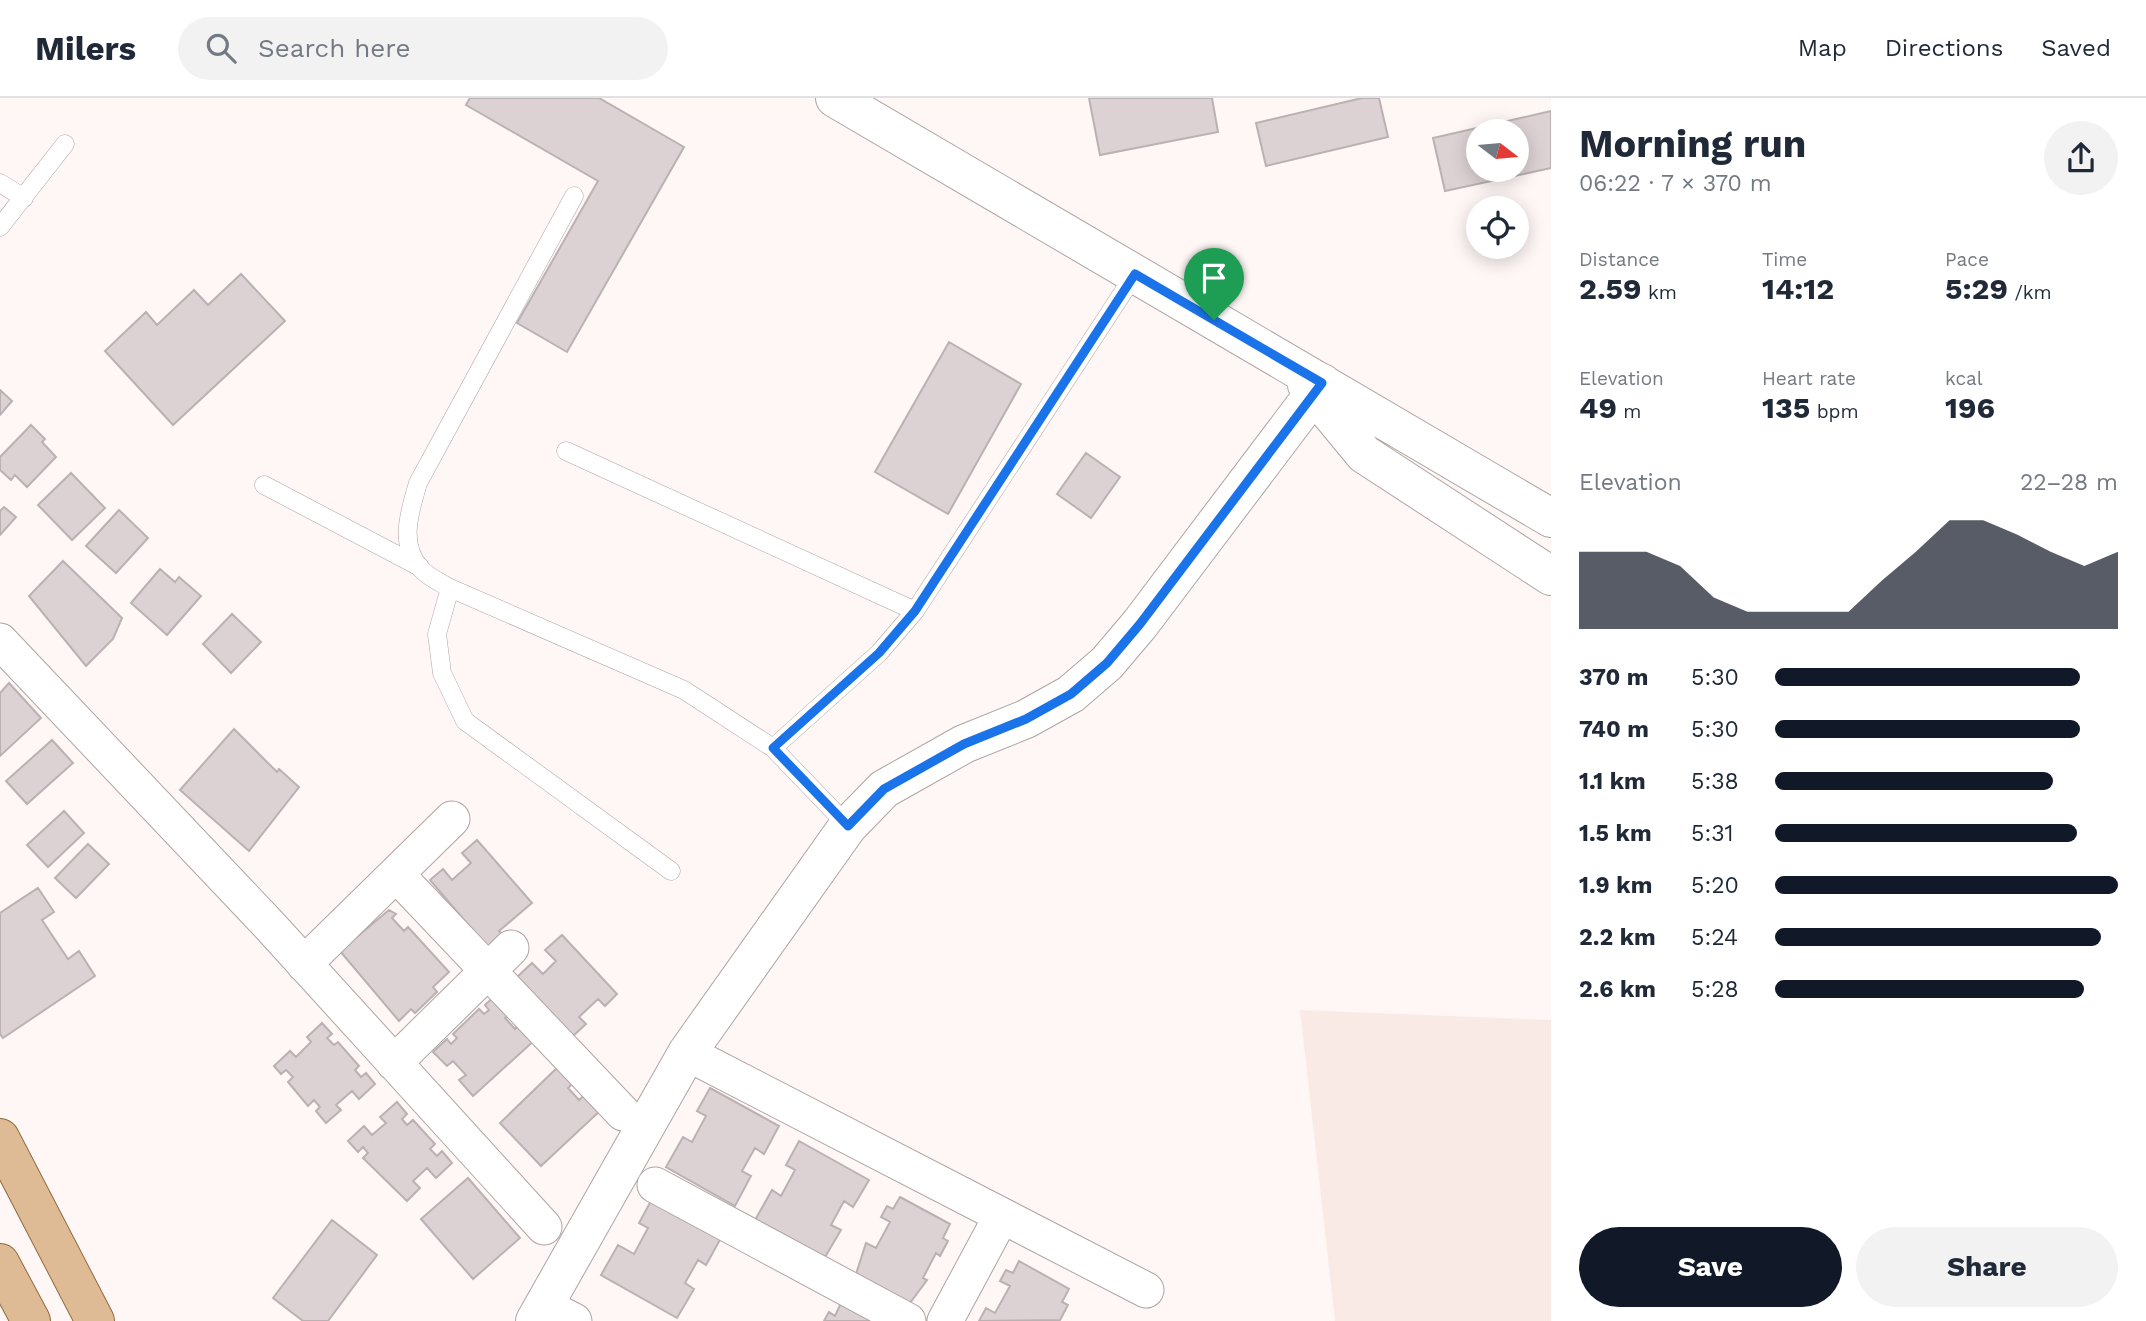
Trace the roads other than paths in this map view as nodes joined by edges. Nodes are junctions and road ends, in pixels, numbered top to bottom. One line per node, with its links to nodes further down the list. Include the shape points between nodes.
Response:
1 (835, 98): 7 (street)
2 (65, 144): 5 (lane)
3 (0, 183): 5 (lane)
4 (574, 195): 12 (lane, via 418,483 406,523 409,547)
5 (24, 198): 6 (lane)
6 (0, 227)
7 (1135, 274): 8 (street); 15 (lane)
8 (1310, 382): 11 (street); 13 (street, via 1364,454); 19 (street, via 1107,663 1071,694 1026,719 964,744 884,789)
9 (566, 451): 15 (lane)
10 (264, 485): 12 (lane)
11 (1551, 518)
12 (420, 567): 14 (lane)
13 (1551, 576)
14 (450, 589): 17 (lane, via 684,690); 20 (lane, via 437,634 442,673 465,721)
15 (915, 611): 17 (lane, via 879,653)
16 (0, 641): 23 (street)
17 (773, 748): 19 (lane)
18 (452, 819): 21 (street)
19 (848, 826): 25 (street)
20 (671, 872)
21 (396, 874): 23 (street); 24 (street)
22 (511, 948): 24 (street)
23 (304, 964): 26 (street)
24 (485, 971): 26 (street); 27 (street)
25 (687, 1053): 30 (street); 34 (street)
26 (394, 1063): 31 (street)
27 (623, 1113)
28 (0, 1138): 36 (main road)
29 (655, 1185): 37 (street)
30 (1001, 1217): 33 (street); 38 (street)
31 (544, 1227)
32 (0, 1263): 35 (main road)
33 (1146, 1290)
34 (551, 1316)
35 (30, 1321)
36 (94, 1321)
37 (908, 1321)
38 (945, 1321)

